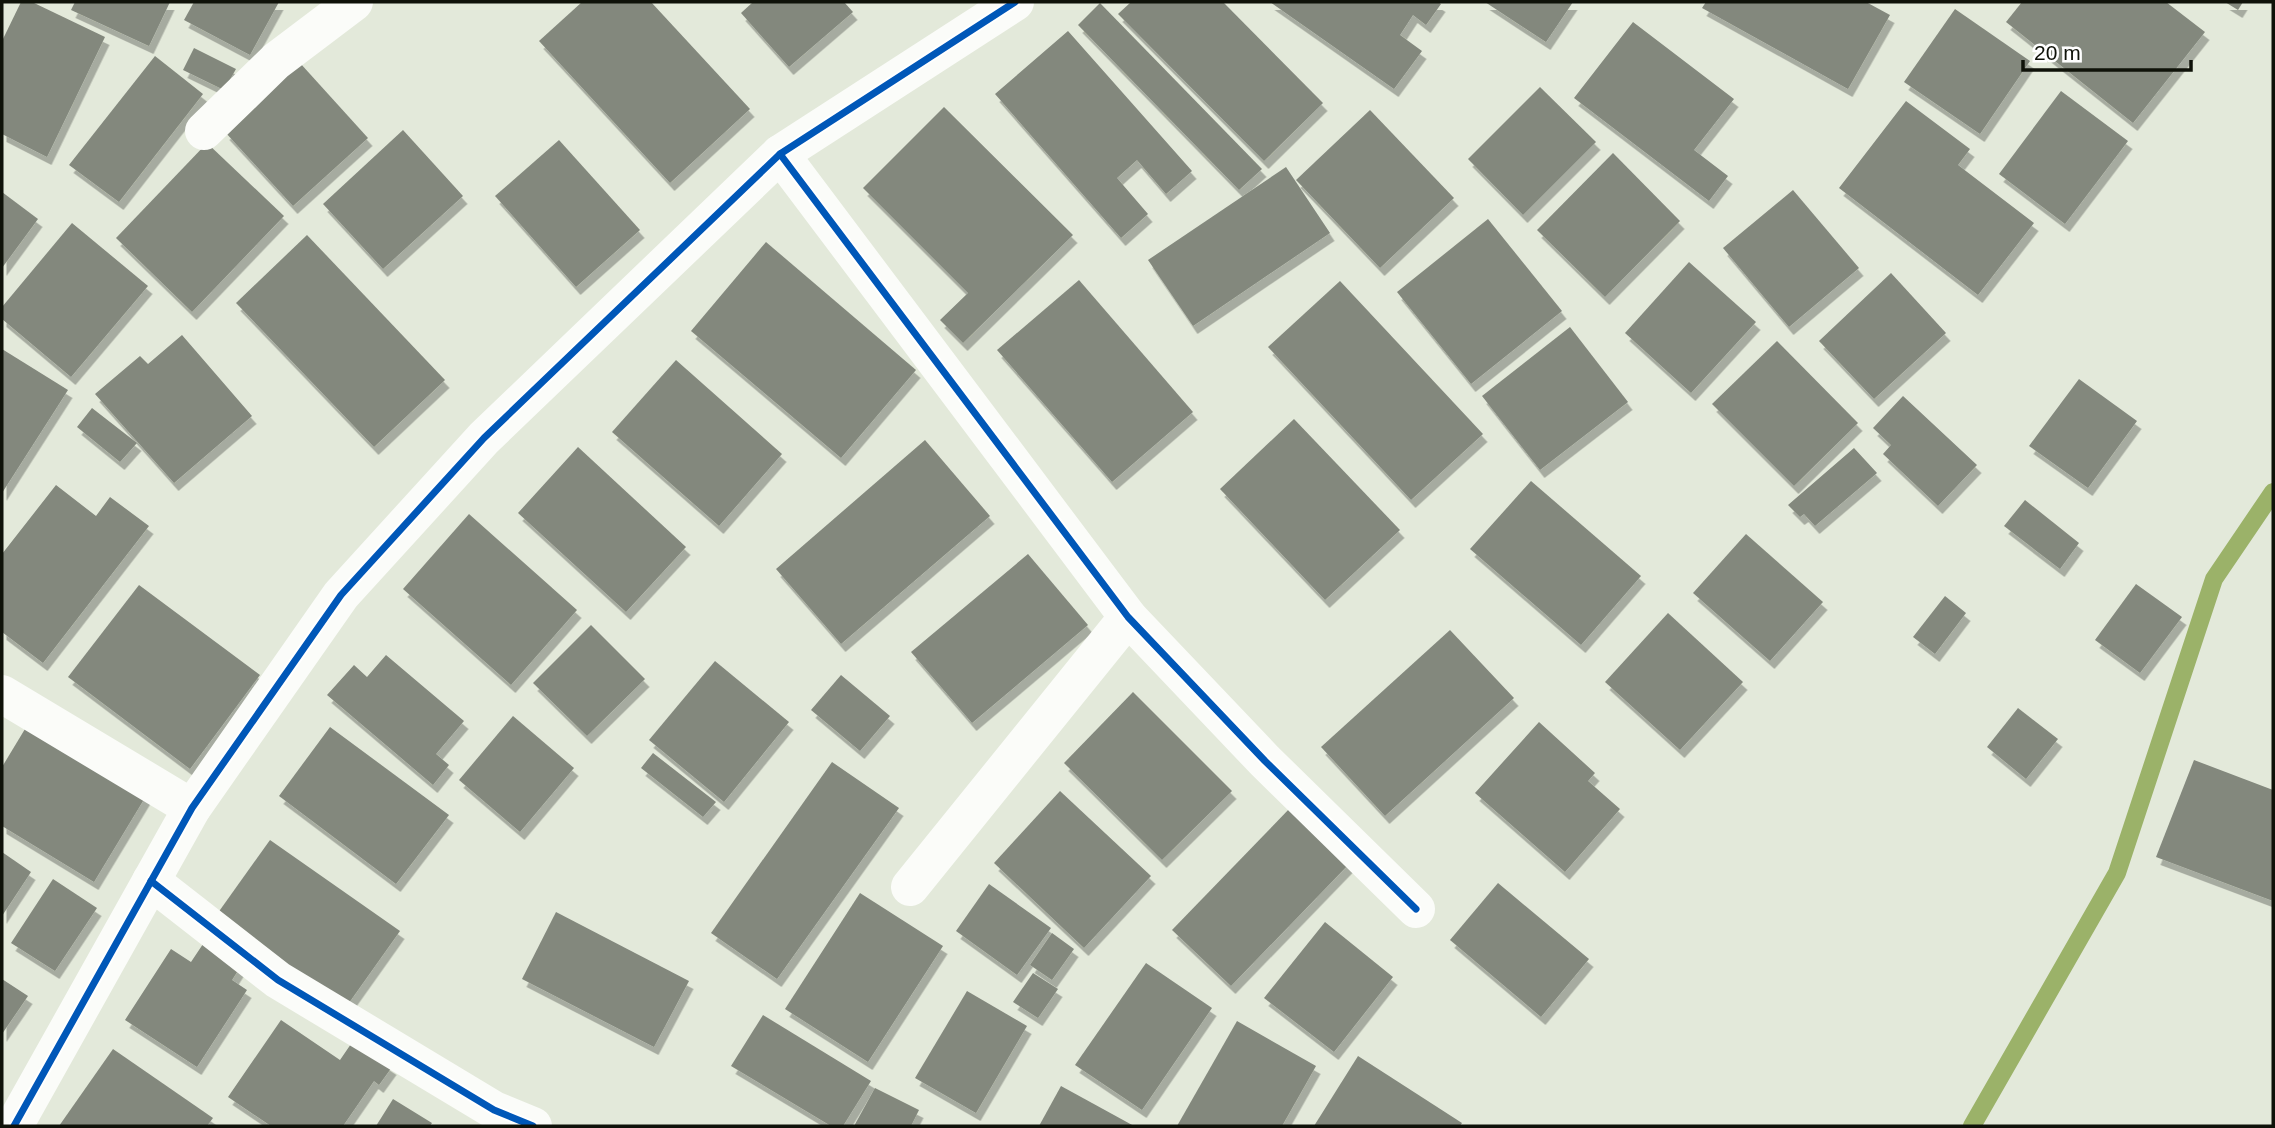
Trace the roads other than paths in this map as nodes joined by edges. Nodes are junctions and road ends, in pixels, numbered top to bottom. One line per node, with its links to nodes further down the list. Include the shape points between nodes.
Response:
1 (354, 2): 3 (street, via 276,61)
2 (1015, 2): 4 (street)
3 (204, 131)
4 (780, 154): 5 (street); 7 (street, via 484,438 341,595)
5 (1128, 617): 9 (street); 10 (street, via 1265,761)
6 (2, 694): 7 (street)
7 (192, 808): 8 (street)
8 (151, 881): 11 (street); 12 (street, via 278,980 494,1110)
9 (910, 887)
10 (1416, 909)
11 (14, 1126)
12 (533, 1126)

